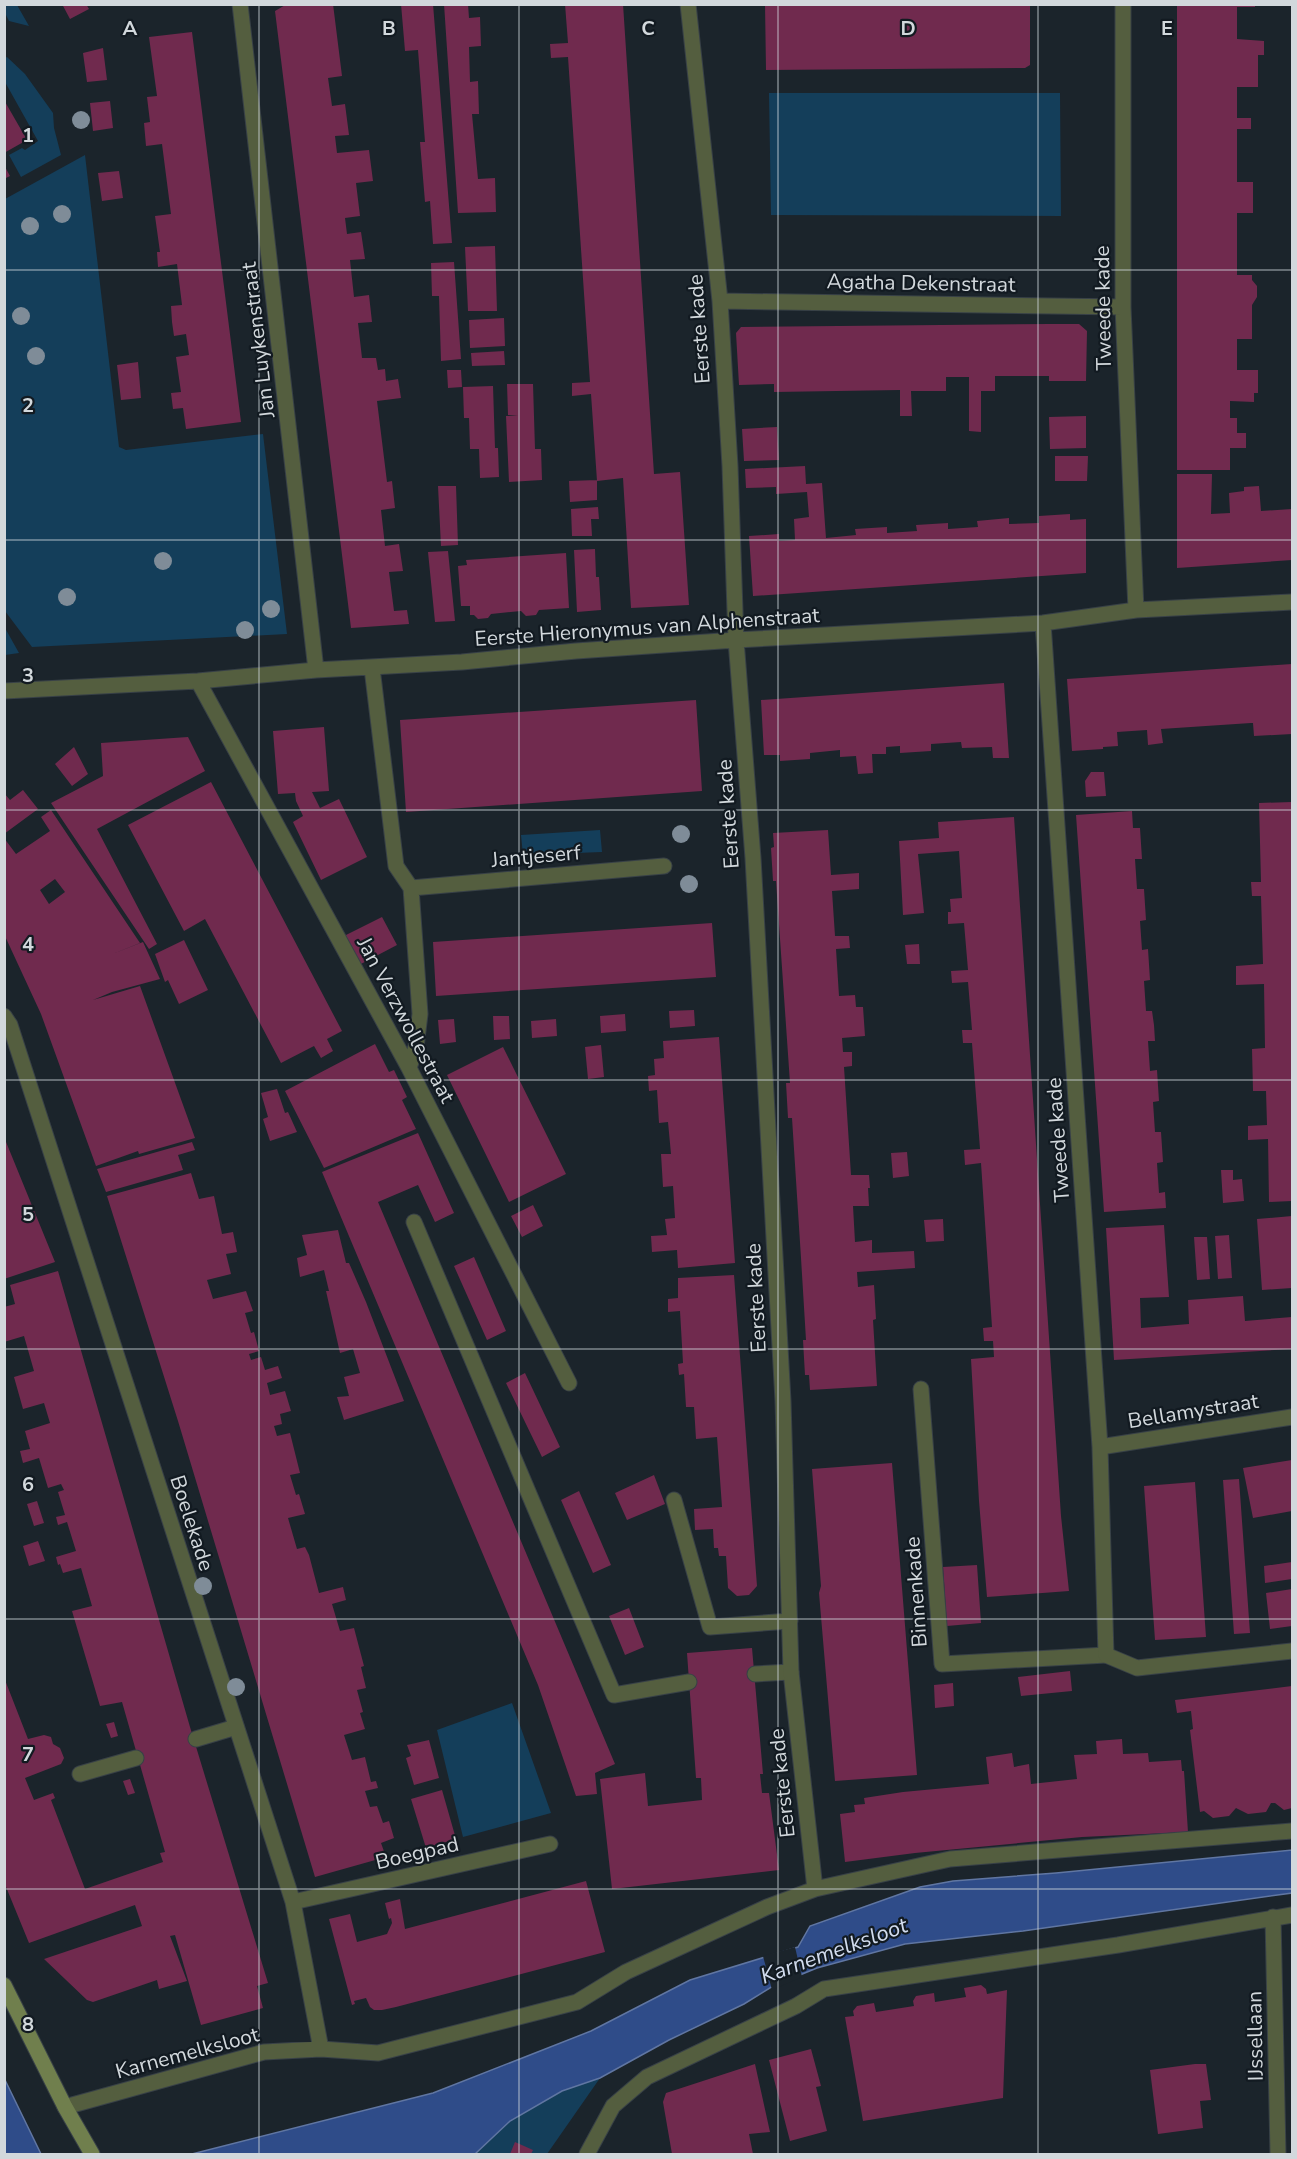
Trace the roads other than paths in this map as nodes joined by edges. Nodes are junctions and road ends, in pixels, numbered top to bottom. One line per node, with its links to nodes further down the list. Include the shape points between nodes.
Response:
1 (240, 4): 11 (street, Jan Luykenstraat)
2 (688, 4): 4 (street, Eerste kade)
3 (1123, 4): 5 (street, Tweede kade)
4 (720, 301): 5 (street, Agatha Dekenstraat); 9 (street, Eerste kade)
5 (1123, 307): 7 (street, Tweede kade)
6 (1293, 602): 7 (street, Eerste Hieronymus van Alphenstraat)
7 (1136, 610): 8 (street, Eerste Hieronymus van Alphenstraat)
8 (1043, 622): 9 (street, Eerste Hieronymus van Alphenstraat); 22 (street, Tweede kade)
9 (736, 640): 10 (street, Eerste Hieronymus van Alphenstraat); 24 (street, Eerste kade, via 753,858)
10 (372, 668): 11 (street, Eerste Hieronymus van Alphenstraat); 15 (street, via 396,866)
11 (316, 670): 12 (street, Eerste Hieronymus van Alphenstraat)
12 (198, 681): 13 (street, Eerste Hieronymus van Alphenstraat); 17 (street, Jan Verzwollestraat)
13 (4, 691)
14 (664, 866): 15 (street, Jantjeserf)
15 (411, 888): 17 (street, via 420,1014)
16 (4, 1016): 30 (street, Boelekade)
17 (409, 1068): 19 (street, Jan Verzwollestraat)
18 (414, 1222): 29 (street, via 614,1695)
19 (569, 1383)
20 (921, 1389): 26 (street, Binnenkade, via 942,1664)
21 (1293, 1417): 22 (street, Bellamystraat)
22 (1100, 1446): 26 (street, Tweede kade)
23 (674, 1500): 24 (street, via 710,1627)
24 (790, 1621): 27 (street, Eerste kade)
25 (1293, 1651): 26 (street, via 1137,1668)
26 (1106, 1655)
27 (791, 1672): 28 (street); 36 (street, Eerste kade)
28 (755, 1674)
29 (689, 1682)
30 (236, 1727): 31 (street); 37 (street, Boelekade)
31 (196, 1739)
32 (136, 1758): 33 (street)
33 (80, 1774)
34 (1293, 1831): 36 (street, Karnemelksloot, via 950,1859)
35 (550, 1844): 37 (street, Boegpad)
36 (815, 1889): 41 (street, Karnemelksloot, via 626,1972 577,2002 378,2053)
37 (293, 1902): 41 (street, Boelekade)
38 (1293, 1915): 39 (street)
39 (1273, 1917): 44 (street, via 1118,1945 824,1989 647,2077 614,2106); 45 (street, IJssellaan)
40 (4, 1985): 42 (main road)
41 (321, 2049): 42 (street, Karnemelksloot, via 264,2052)
42 (65, 2107): 43 (main road)
43 (92, 2154)
44 (587, 2154)
45 (1278, 2154)

